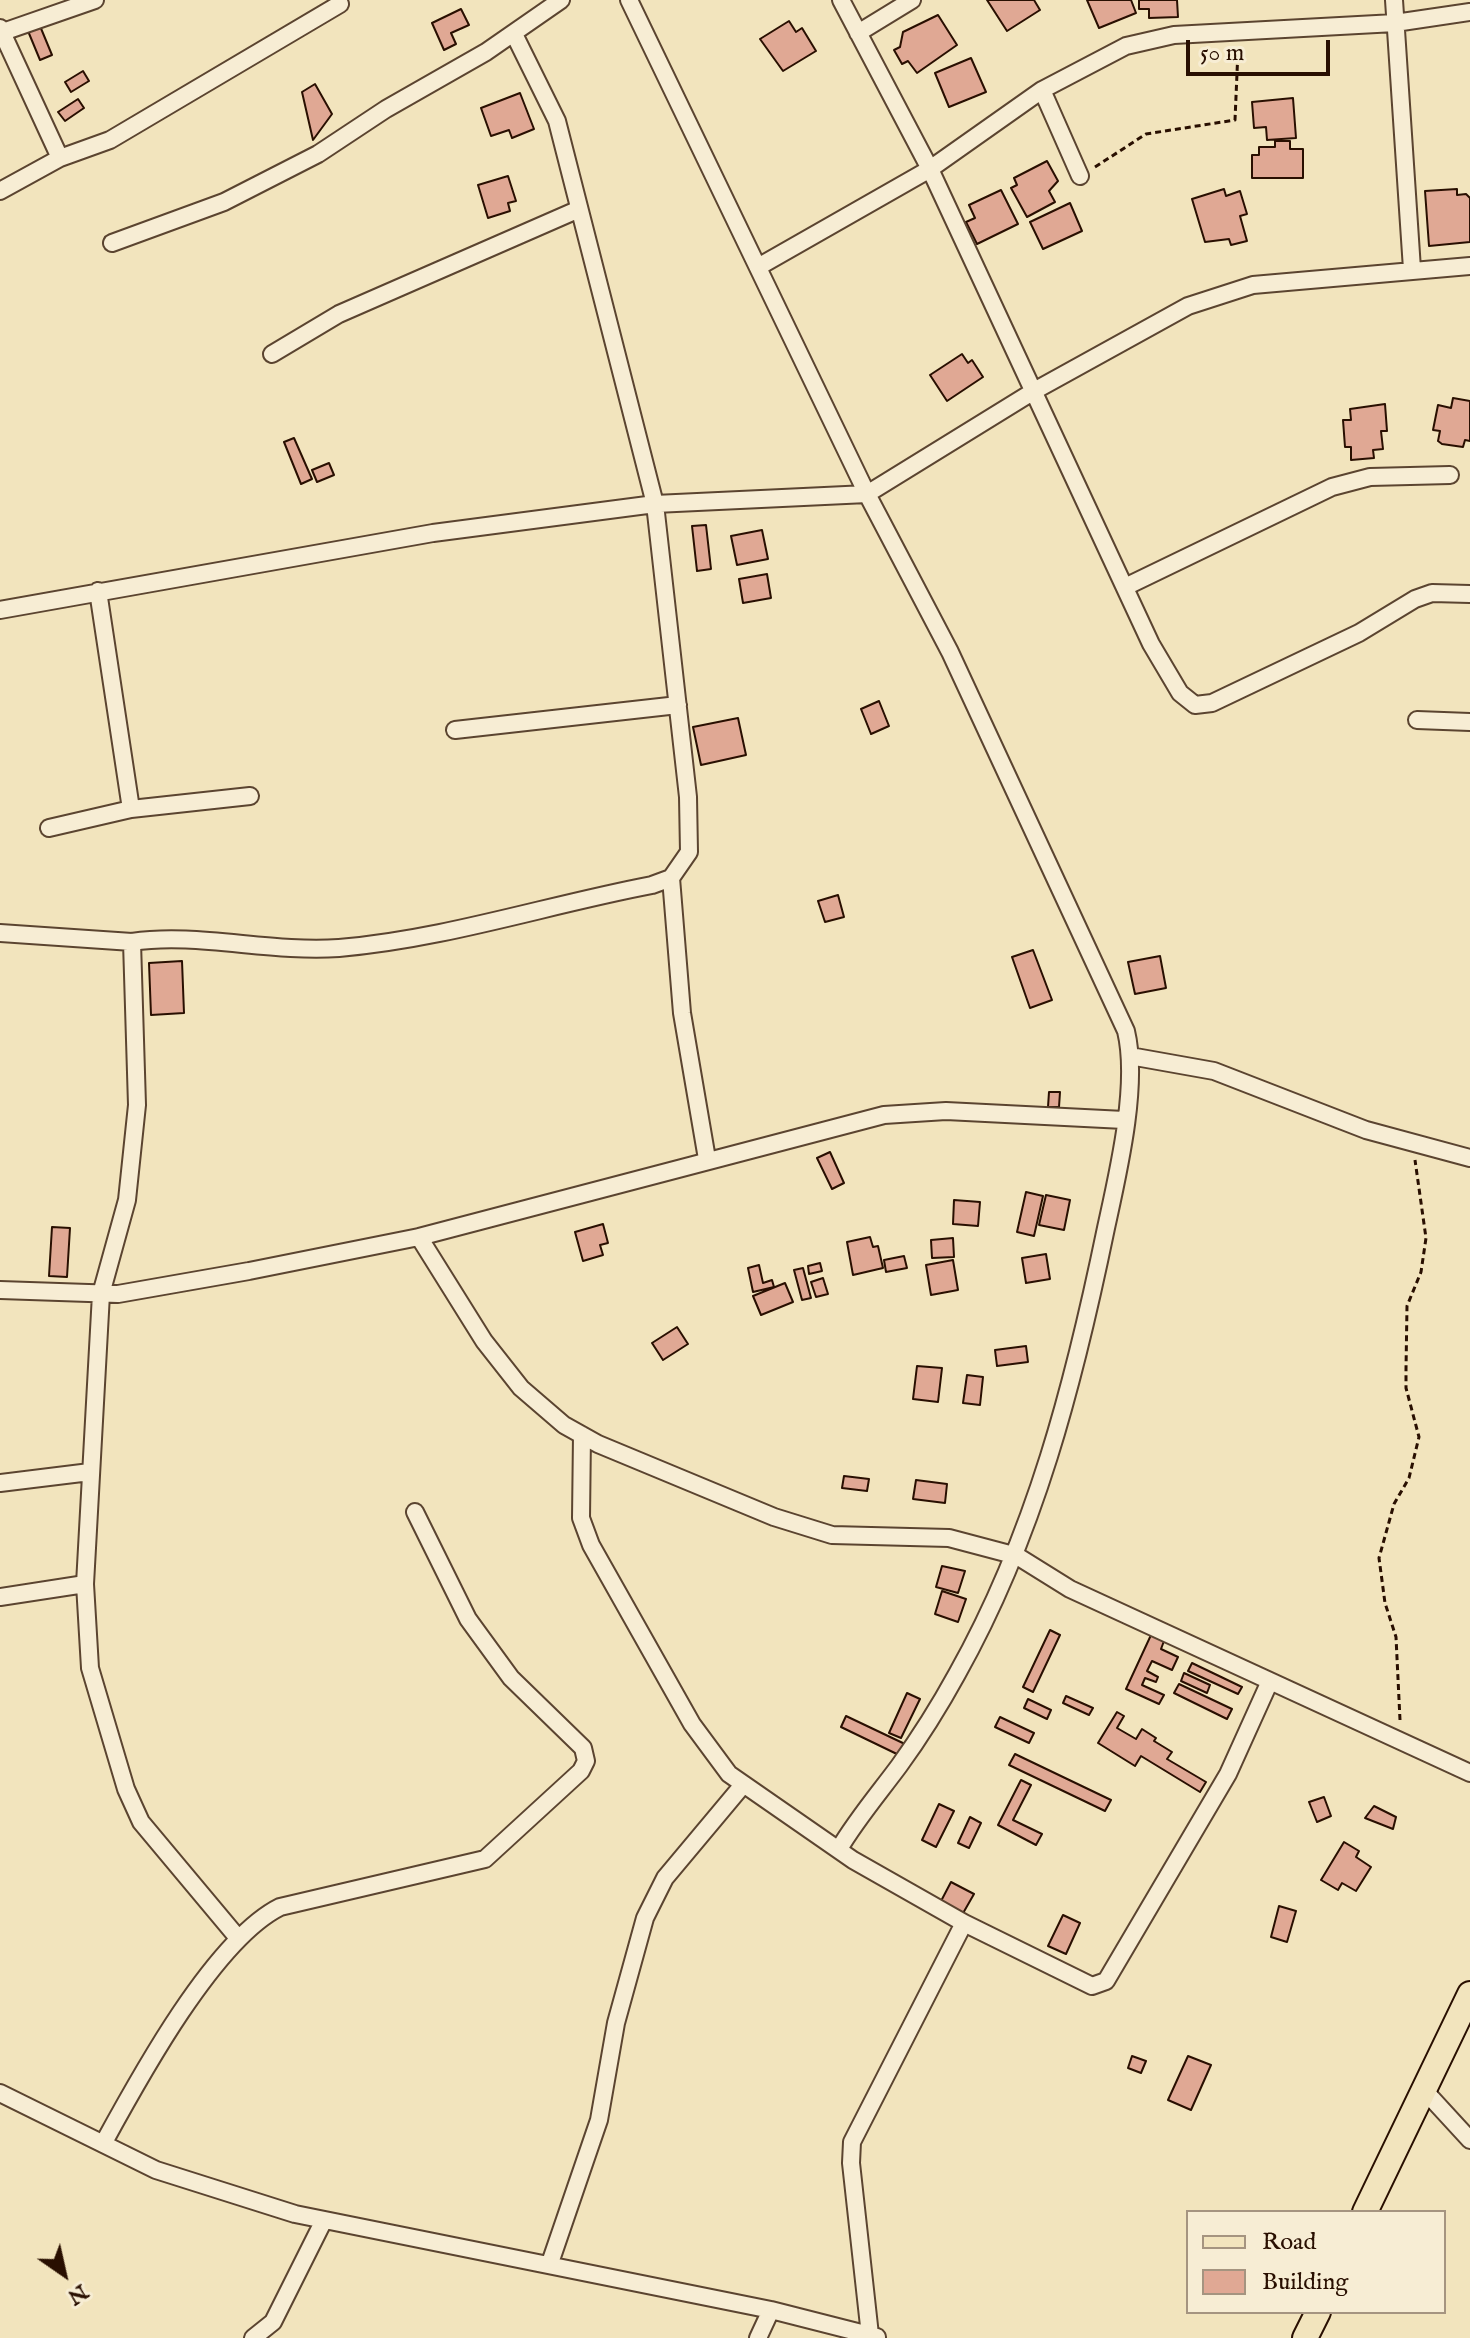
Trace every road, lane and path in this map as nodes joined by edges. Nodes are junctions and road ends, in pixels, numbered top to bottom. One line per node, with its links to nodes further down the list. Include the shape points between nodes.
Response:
1 (95, 0): 10 (street)
2 (561, 0): 12 (street)
3 (629, 0): 22 (street)
4 (841, 0): 11 (street)
5 (912, 0): 11 (street)
6 (1394, 0): 9 (street)
7 (340, 4): 15 (street, via 110,140)
8 (1470, 12): 9 (street)
9 (1395, 23): 13 (street); 23 (street)
10 (1, 31): 15 (street)
11 (858, 33): 16 (street)
12 (514, 34): 19 (street, via 557,121); 20 (street, via 318,154 224,202)
13 (1239, 34): 14 (street, via 1174,35 1126,46); 17 (path, via 1235,120 1146,134)
14 (1042, 90): 16 (street); 17 (street)
15 (60, 158): 18 (street)
16 (930, 169): 22 (street); 25 (street)
17 (1080, 176)
18 (0, 191)
19 (577, 210): 24 (street, via 339,314); 28 (street)
20 (112, 243)
21 (1470, 266): 23 (street)
22 (758, 267): 27 (street)
23 (1412, 269): 25 (street, via 1253,285 1201,301)
24 (272, 354)
25 (1034, 391): 27 (street); 29 (street)
26 (1450, 475): 29 (street, via 1370,477 1332,487)
27 (867, 494): 28 (street); 43 (street, via 950,652 1063,892 1126,1031)
28 (655, 504): 30 (street, via 433,533); 33 (street)
29 (1125, 587): 31 (street, via 1180,693 1195,705 1212,703 1359,633 1424,595)
30 (98, 591): 32 (street); 38 (street)
31 (1470, 594)
32 (0, 610)
33 (678, 705): 36 (street); 40 (street, via 689,852)
34 (1417, 720): 35 (street)
35 (1470, 722)
36 (455, 730)
37 (250, 796): 38 (street)
38 (131, 809): 39 (street)
39 (49, 828)
40 (671, 878): 42 (street, via 442,933 340,948); 47 (street, via 682,1013)
41 (0, 933): 42 (street)
42 (132, 942): 50 (street, via 137,1105 127,1200)
43 (1130, 1056): 44 (street); 45 (street, via 1214,1071)
44 (1124, 1120): 47 (street, via 920,1111 884,1115); 55 (street, via 1092,1300 1061,1425)
45 (1415, 1144): 46 (street); 59 (path, via 1426,1238 1421,1272 1407,1306 1406,1388 1419,1437 1379,1558 1396,1637)
46 (1470, 1158)
47 (707, 1159): 48 (street)
48 (419, 1237): 50 (street); 51 (street, via 484,1341 521,1388)
49 (0, 1290): 50 (street)
50 (101, 1294): 52 (street)
51 (582, 1435): 55 (street, via 774,1517 832,1535 949,1538); 61 (street, via 581,1518 591,1545 692,1724)
52 (90, 1472): 53 (street); 56 (street)
53 (0, 1483)
54 (415, 1512): 64 (street, via 468,1619 511,1678 583,1748 586,1761 485,1859 280,1907)
55 (1017, 1556): 58 (street, via 1070,1589); 62 (street, via 958,1673)
56 (85, 1584): 57 (street); 64 (street, via 90,1668 131,1804)
57 (0, 1597)
58 (1270, 1681): 59 (street); 63 (street, via 1228,1774 1106,1981 1092,1986)
59 (1400, 1741): 60 (street)
60 (1470, 1773)
61 (742, 1786): 62 (street); 72 (street, via 665,1878 645,1918 616,2023 594,2137)
62 (839, 1849): 63 (street)
63 (964, 1923): 75 (street, via 852,2142)
64 (238, 1938): 69 (street, via 150,2057)
65 (1470, 1994): 66 (main road)
66 (1424, 2090): 68 (street); 70 (main road)
67 (0, 2093): 69 (street)
68 (1470, 2140)
69 (103, 2144): 71 (street, via 156,2170)
70 (1366, 2210)
71 (324, 2220): 72 (street); 76 (street, via 273,2322)
72 (550, 2263): 73 (street)
73 (771, 2310): 75 (street); 77 (street)
74 (1317, 2314): 78 (main road)
75 (874, 2337)
76 (253, 2338)
77 (758, 2338)
78 (1305, 2338)

